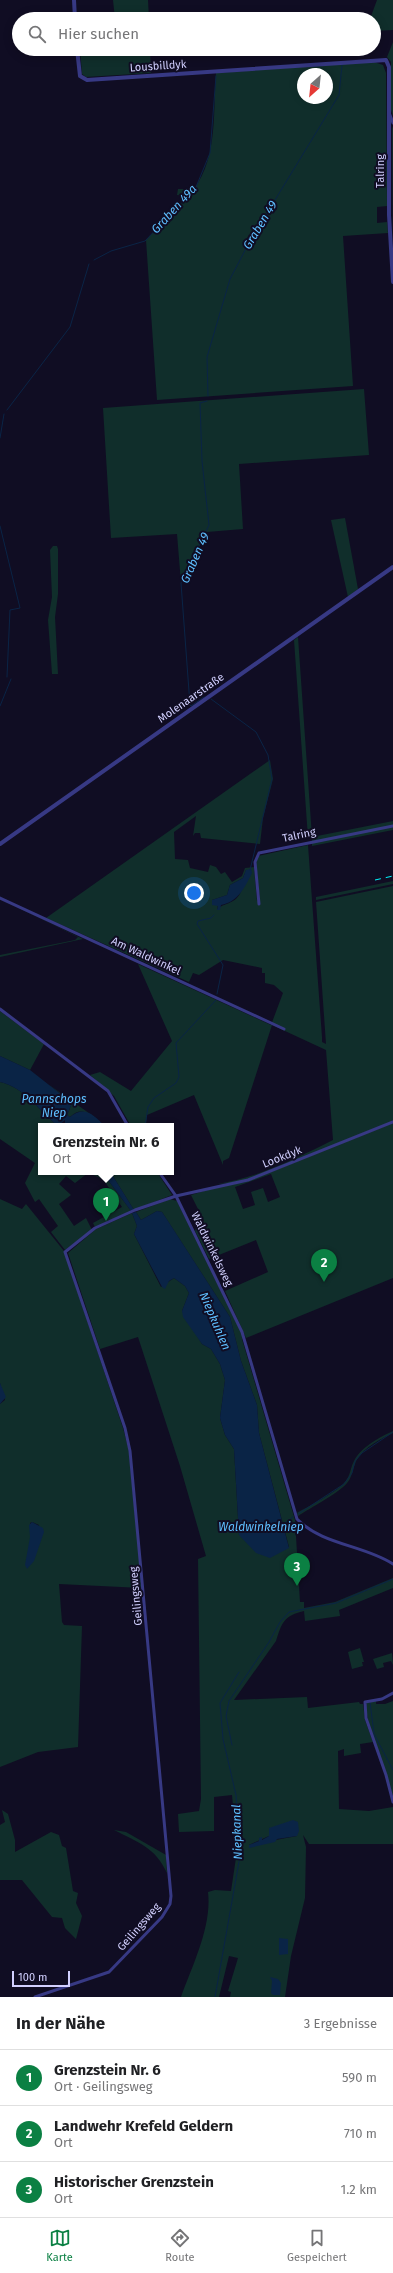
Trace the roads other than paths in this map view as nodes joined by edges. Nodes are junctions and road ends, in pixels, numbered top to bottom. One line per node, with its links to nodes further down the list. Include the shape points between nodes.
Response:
1 (74, 0): 2 (street)
2 (75, 12)
3 (78, 56): 4 (street, Lousbilldyk, via 80,76 87,80)
4 (386, 60): 5 (street, Talring, via 389,67)
5 (389, 112): 6 (street); 7 (street, Talring, via 389,215)
6 (393, 123)
7 (393, 282)
8 (393, 567): 10 (street, Molenaarstraße)
9 (393, 826): 12 (street, Talring, via 259,853 254,862)
10 (0, 844)
11 (0, 898): 14 (street, Am Waldwinkel)
12 (259, 904)
13 (0, 1009): 16 (street, via 108,1092)
14 (284, 1029)
15 (393, 1122): 18 (street, Lookdyk, via 248,1180)
16 (126, 1123)
17 (161, 1175): 18 (street, Waldwinkelsweg)
18 (176, 1196): 19 (street, Waldwinkelsweg, via 244,1337 297,1519 312,1532 381,1557); 22 (street, Geilingsweg, via 95,1228 65,1252 130,1451 170,1904 162,1917 109,1972)
19 (393, 1564)
20 (393, 1693): 21 (street, via 382,1699 364,1702 366,1718)
21 (393, 1802)
22 (35, 1997)

